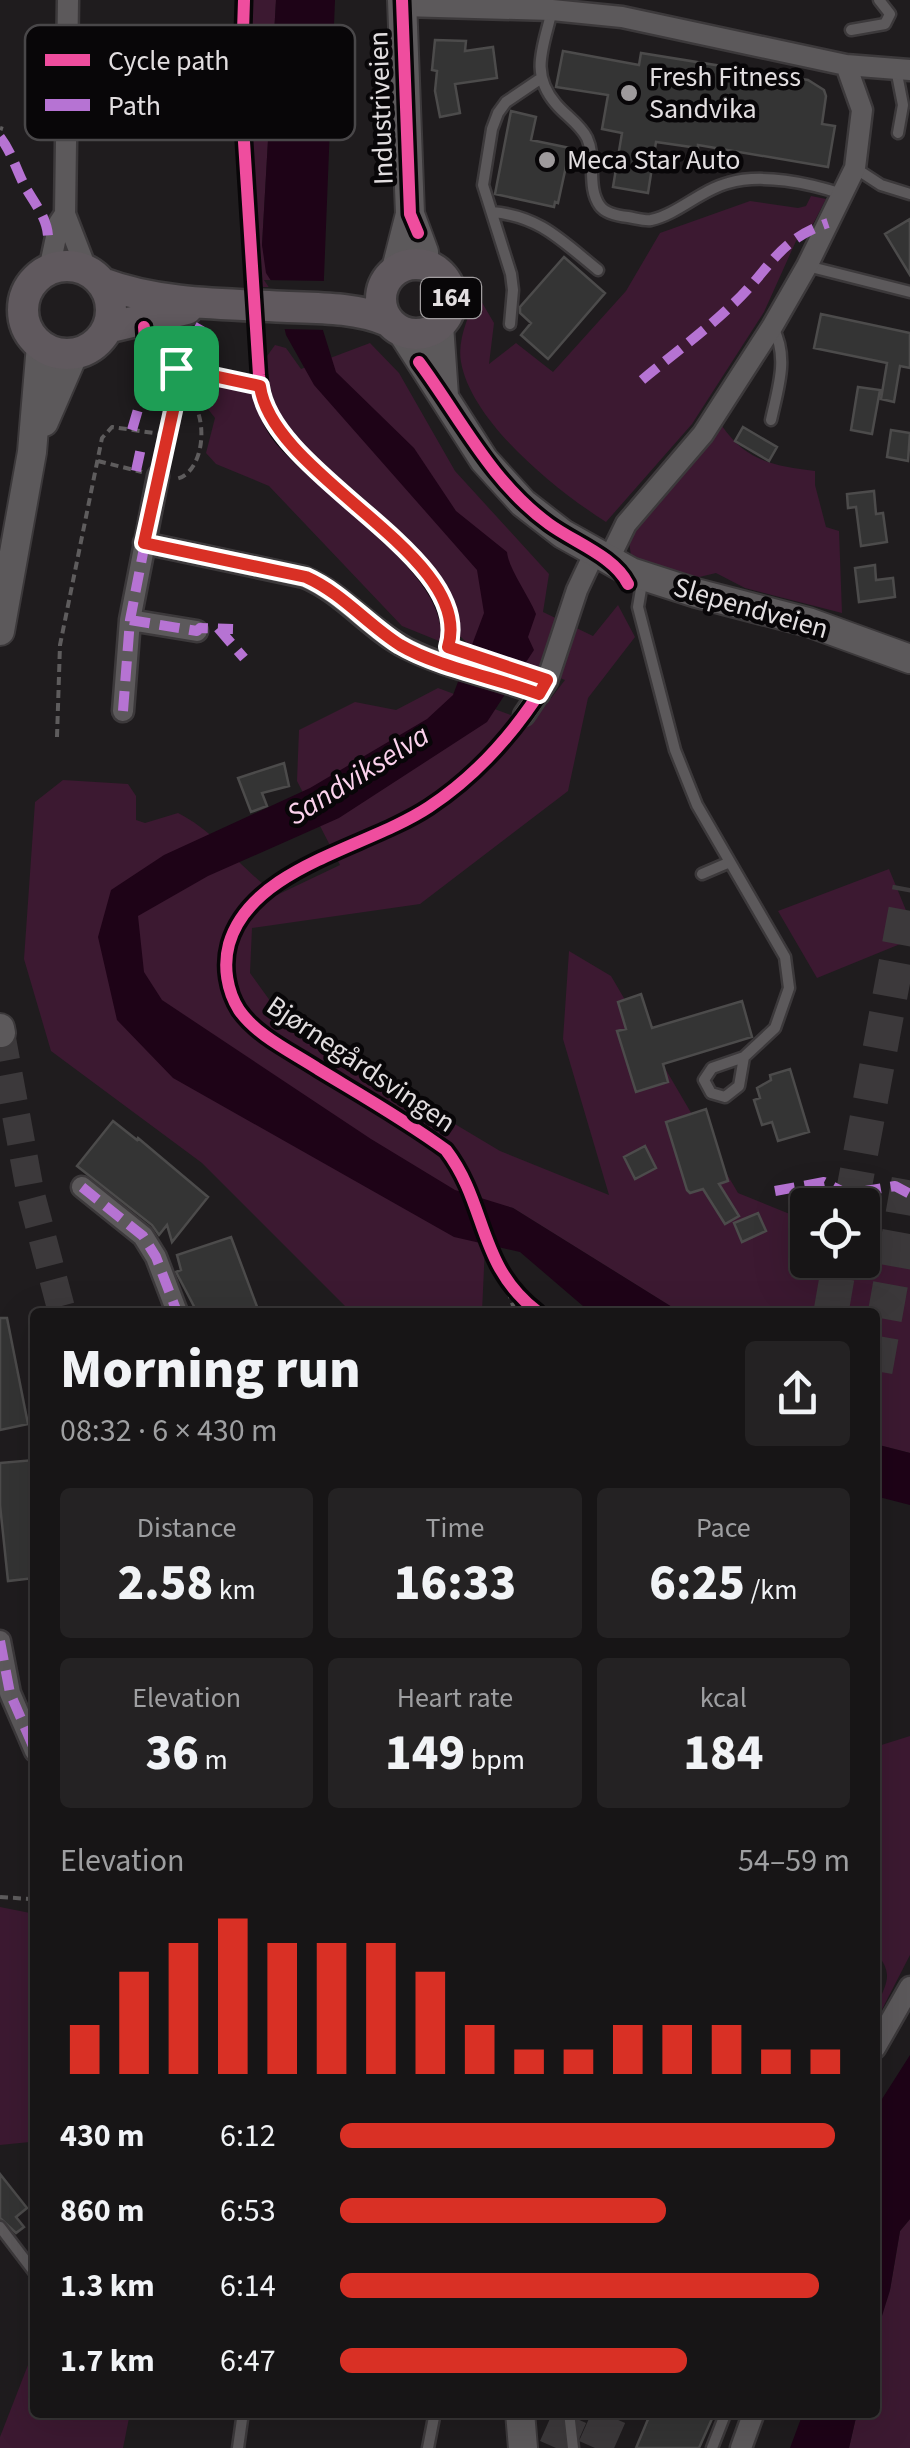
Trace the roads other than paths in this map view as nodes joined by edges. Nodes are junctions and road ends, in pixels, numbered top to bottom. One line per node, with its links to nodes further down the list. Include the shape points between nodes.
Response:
1 (880, 0): 4 (lane, via 890,14 886,24)
2 (402, 3): 3 (street, Industriveien); 20 (main road, Industriveien, via 410,214 424,252)
3 (552, 10): 5 (street, Industriveien, via 622,18); 7 (lane)
4 (851, 30)
5 (846, 65): 6 (street, Industriveien); 10 (street, via 862,110)
6 (903, 69): 8 (lane)
7 (540, 79): 11 (lane, via 587,138 593,187 601,207 616,216 650,220 727,183 758,179); 13 (lane, via 506,102 492,129 483,184)
8 (898, 134)
9 (66, 140): 14 (street)
10 (855, 168): 11 (street); 12 (lane, via 880,186)
11 (842, 194): 15 (street)
12 (910, 194)
13 (492, 212): 16 (lane, via 520,214 544,227); 22 (lane, via 511,274)
14 (65, 214): 17 (street); 18 (street)
15 (808, 266): 19 (lane); 24 (street)
16 (598, 270)
17 (94, 277): 18 (main road, 164, via 68,266); 21 (main road, 164, via 126,292); 25 (main road, via 110,300)
18 (26, 287): 26 (main road)
19 (910, 292)
20 (390, 295): 21 (main road, 164, via 319,308); 23 (main road, 164, via 422,334); 23 (main road, 164, via 441,274 450,309); 28 (main road, Industriveien)
21 (216, 304): 25 (main road, 164)
22 (510, 324)
23 (439, 326): 28 (main road, Industriveien)
24 (772, 327): 29 (lane, via 782,367); 33 (street, via 704,434)
25 (108, 328): 27 (main road, 164, via 92,346)
26 (23, 331): 27 (main road, via 55,352); 30 (main road)
27 (74, 353): 30 (main road)
28 (444, 396): 33 (main road, Industriveien, via 502,481 546,522)
29 (771, 420)
30 (32, 452): 36 (main road)
31 (158, 476): 32 (street)
32 (144, 543): 35 (street); 39 (street, via 306,577 401,645)
33 (601, 557): 34 (main road, Slependveien); 39 (street, via 577,590 547,680)
34 (643, 576): 38 (main road, Slependveien, via 808,622); 42 (lane, via 638,606 675,750)
35 (130, 620): 37 (street); 40 (street)
36 (0, 631)
37 (197, 631)
38 (910, 659)
39 (532, 691): 41 (street)
40 (124, 711)
41 (524, 715)
42 (730, 862): 43 (lane); 44 (lane, via 785,956 788,988 775,1028)
43 (702, 874)
44 (744, 1058): 44 (lane, via 712,1068 704,1080 712,1093 725,1097 739,1086)
45 (82, 1187): 46 (street, via 143,1236)
46 (175, 1308)
47 (0, 1641): 48 (street, via 10,1693)
48 (30, 1739)
49 (910, 1986): 50 (street)
50 (880, 2039)
51 (0, 2227): 52 (lane)
52 (30, 2266)
53 (242, 2418): 59 (lane)
54 (433, 2418): 60 (lane)
55 (520, 2418): 61 (main road)
56 (570, 2418): 62 (lane)
57 (724, 2418): 63 (lane)
58 (752, 2418): 64 (street)
59 (238, 2448)
60 (428, 2448)
61 (523, 2448)
62 (574, 2448)
63 (712, 2448)
64 (740, 2448)

